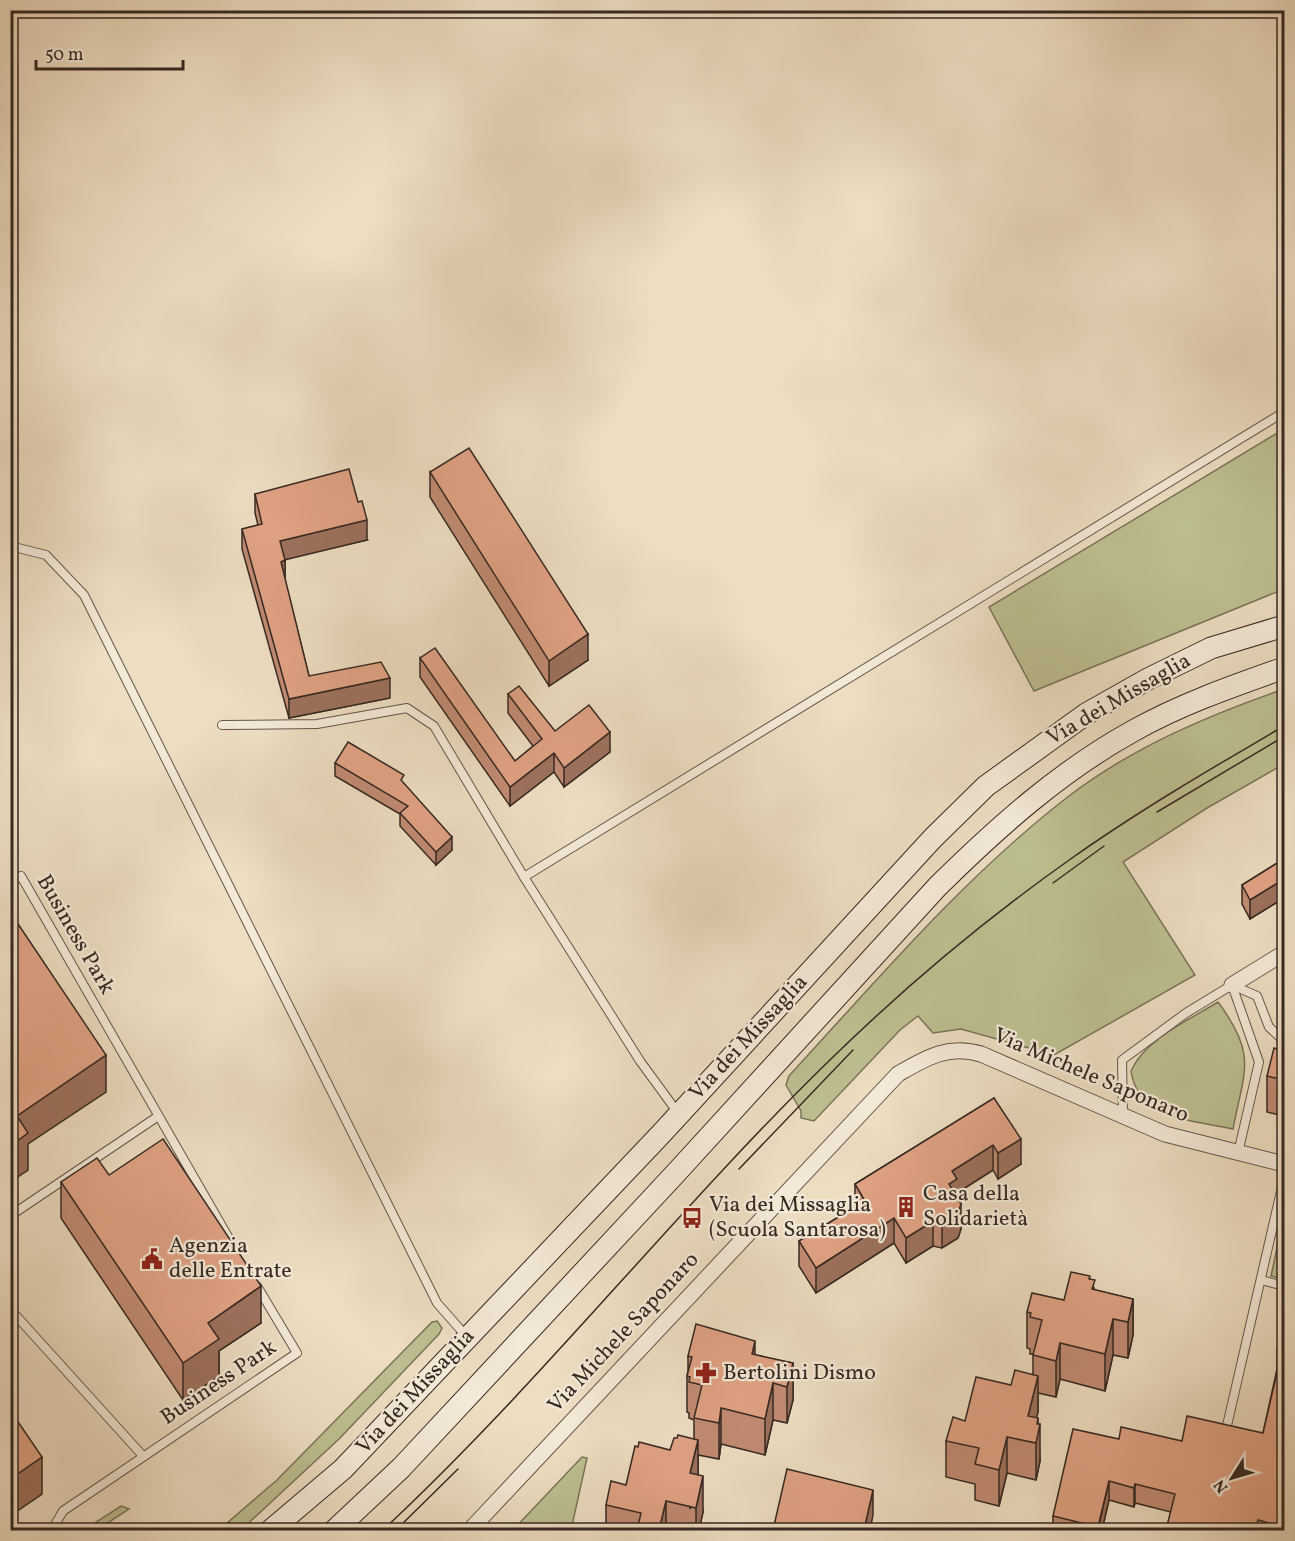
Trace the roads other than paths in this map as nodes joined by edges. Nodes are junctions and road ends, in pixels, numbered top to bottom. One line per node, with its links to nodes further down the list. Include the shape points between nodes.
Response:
1 (1284, 412): 6 (lane)
2 (10, 546): 23 (lane, via 46,555 84,595 437,1303)
3 (1284, 626): 11 (main road, Via dei Missaglia, via 1211,648 1148,679 1086,714 986,786 933,838)
4 (1284, 668): 28 (main road, Via dei Missaglia, via 1189,703 1133,730 1027,802 982,842 401,1468)
5 (222, 725): 6 (lane, via 317,724 407,708 434,726)
6 (524, 877): 11 (lane, via 640,1061)
7 (10, 882): 13 (lane, Business Park, via 21,876)
8 (1284, 953): 9 (street)
9 (1232, 985): 10 (lane, via 1257,996 1269,1027); 12 (lane, via 1122,1060); 14 (lane, via 1259,1062)
10 (1284, 1041)
11 (679, 1114): 23 (main road, Via dei Missaglia)
12 (1123, 1116): 14 (street, Via Michele Saponaro, via 1165,1134); 29 (street, Via Michele Saponaro, via 969,1050 936,1053 898,1074)
13 (157, 1117): 17 (lane); 18 (lane, Business Park)
14 (1238, 1152): 15 (street, Via Michele Saponaro)
15 (1284, 1164)
16 (1284, 1178): 20 (lane)
17 (10, 1216)
18 (236, 1250)
19 (254, 1281): 25 (lane, Business Park, via 297,1353)
20 (1261, 1281): 21 (lane); 24 (lane)
21 (1284, 1286)
22 (10, 1309): 25 (lane)
23 (468, 1338): 27 (main road, Via dei Missaglia, via 343,1469)
24 (1226, 1430)
25 (143, 1456): 26 (lane, Business Park, via 63,1511)
26 (52, 1530)
27 (271, 1530)
28 (335, 1530)
29 (470, 1530)

